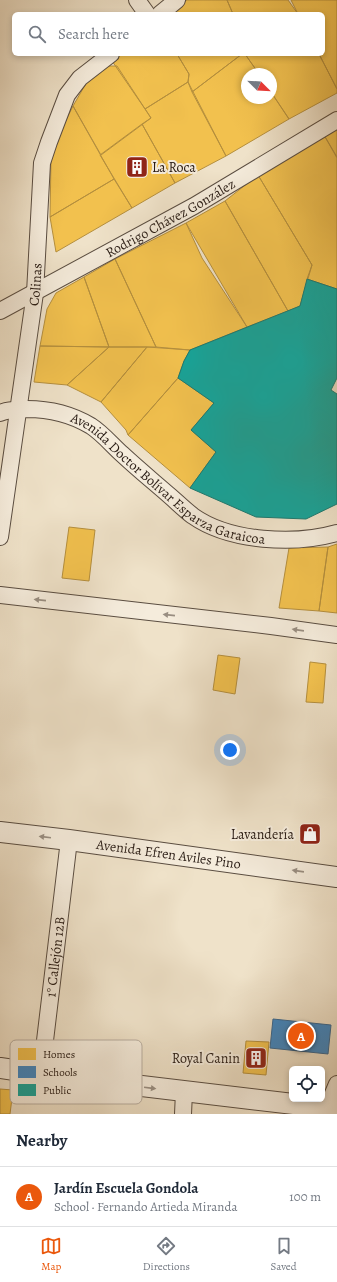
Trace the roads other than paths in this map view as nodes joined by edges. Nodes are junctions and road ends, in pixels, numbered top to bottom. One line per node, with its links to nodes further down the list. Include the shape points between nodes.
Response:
1 (137, 0): 3 (street)
2 (177, 0): 4 (street)
3 (146, 12)
4 (162, 12)
5 (108, 56): 7 (street, Colinas, via 80,78 67,96 42,163)
6 (337, 120): 7 (street, Rodrigo Chávez González, via 194,206)
7 (35, 293): 8 (street, Rodrigo Chávez González); 9 (street, Colinas)
8 (0, 311)
9 (19, 410): 10 (street, Avenida Doctor Bolívar Esparza Garaicoa); 11 (street, Avenida Doctor Bolívar Esparza Garaicoa, via 50,410 91,426 193,516 224,531 239,536 281,540 308,539); 12 (street, Colinas)
10 (0, 413)
11 (337, 533)
12 (0, 536)
13 (0, 596): 14 (street, one-way to 13)
14 (337, 635)
15 (0, 832): 16 (street, Avenida Efren Aviles Pino, one-way to 15)
16 (69, 840): 17 (street, Avenida Efren Aviles Pino, one-way to 16); 18 (street, 1° Callejón 12B)
17 (337, 877)
18 (45, 1040)
19 (0, 1068): 20 (street)
20 (10, 1069)
21 (337, 1084): 24 (street)
22 (142, 1087): 23 (street, one-way to 23)
23 (184, 1092): 24 (street); 25 (street)
24 (332, 1110)
25 (183, 1114)

